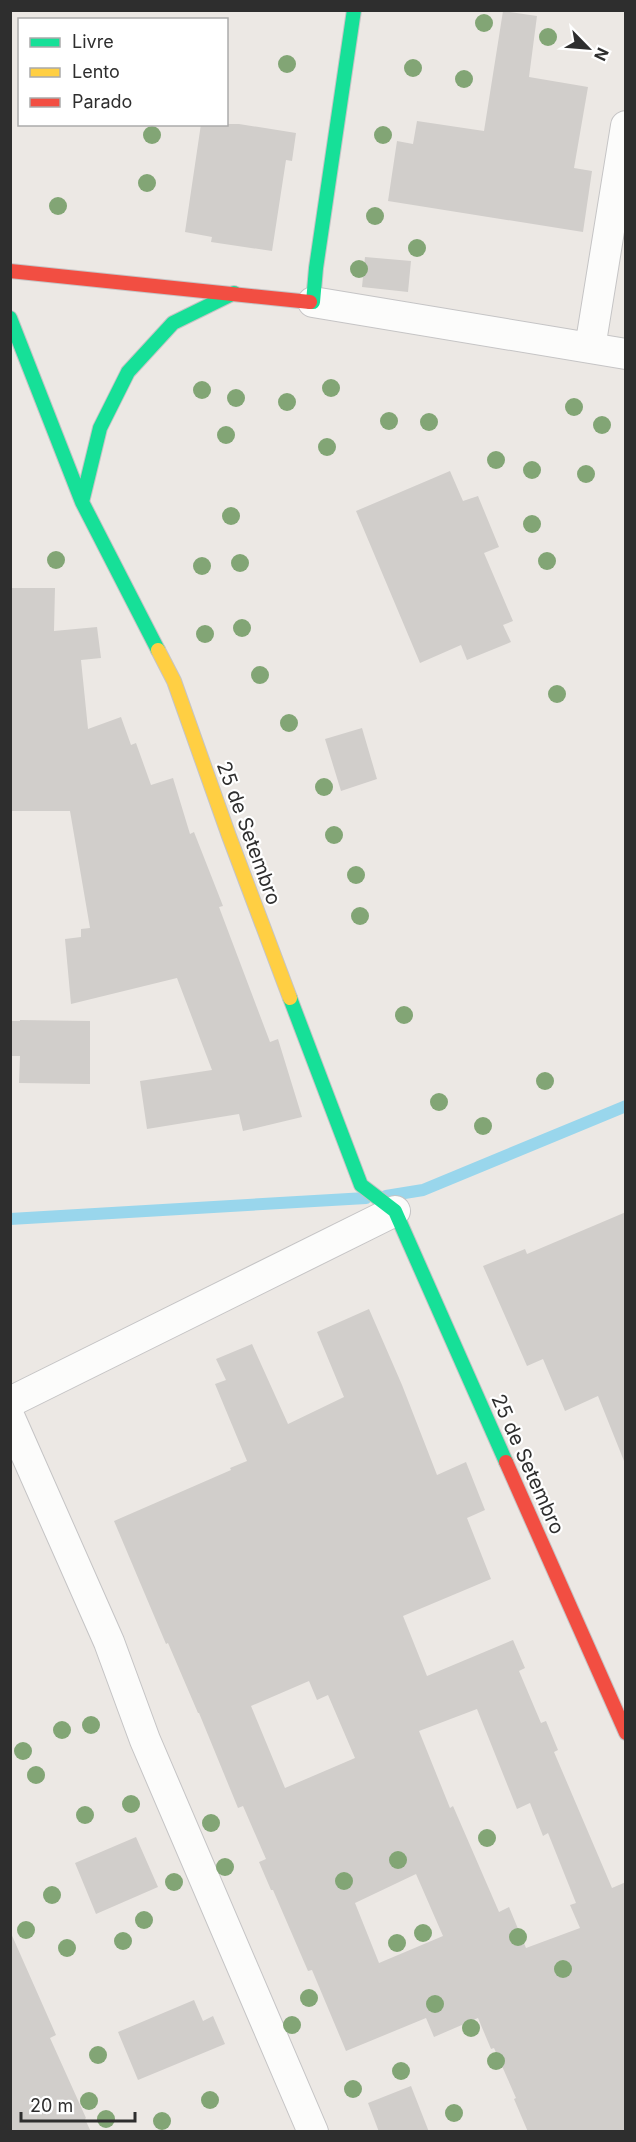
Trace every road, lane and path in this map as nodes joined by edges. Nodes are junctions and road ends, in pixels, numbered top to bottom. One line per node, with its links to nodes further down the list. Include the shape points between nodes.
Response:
1 (354, 10): 5 (street)
2 (626, 126): 7 (street)
3 (10, 271): 4 (street)
4 (234, 293): 5 (street); 9 (street, via 173,323 128,372 100,428)
5 (313, 302): 7 (street)
6 (10, 318): 9 (street, 25 de Setembro)
7 (590, 348): 8 (street)
8 (626, 354)
9 (82, 502): 10 (street, 25 de Setembro, via 174,681 361,1185)
10 (395, 1211): 11 (street); 13 (street, 25 de Setembro)
11 (10, 1402)
12 (10, 1418): 14 (street, via 109,1642 145,1740)
13 (626, 1733)
14 (312, 2131)

